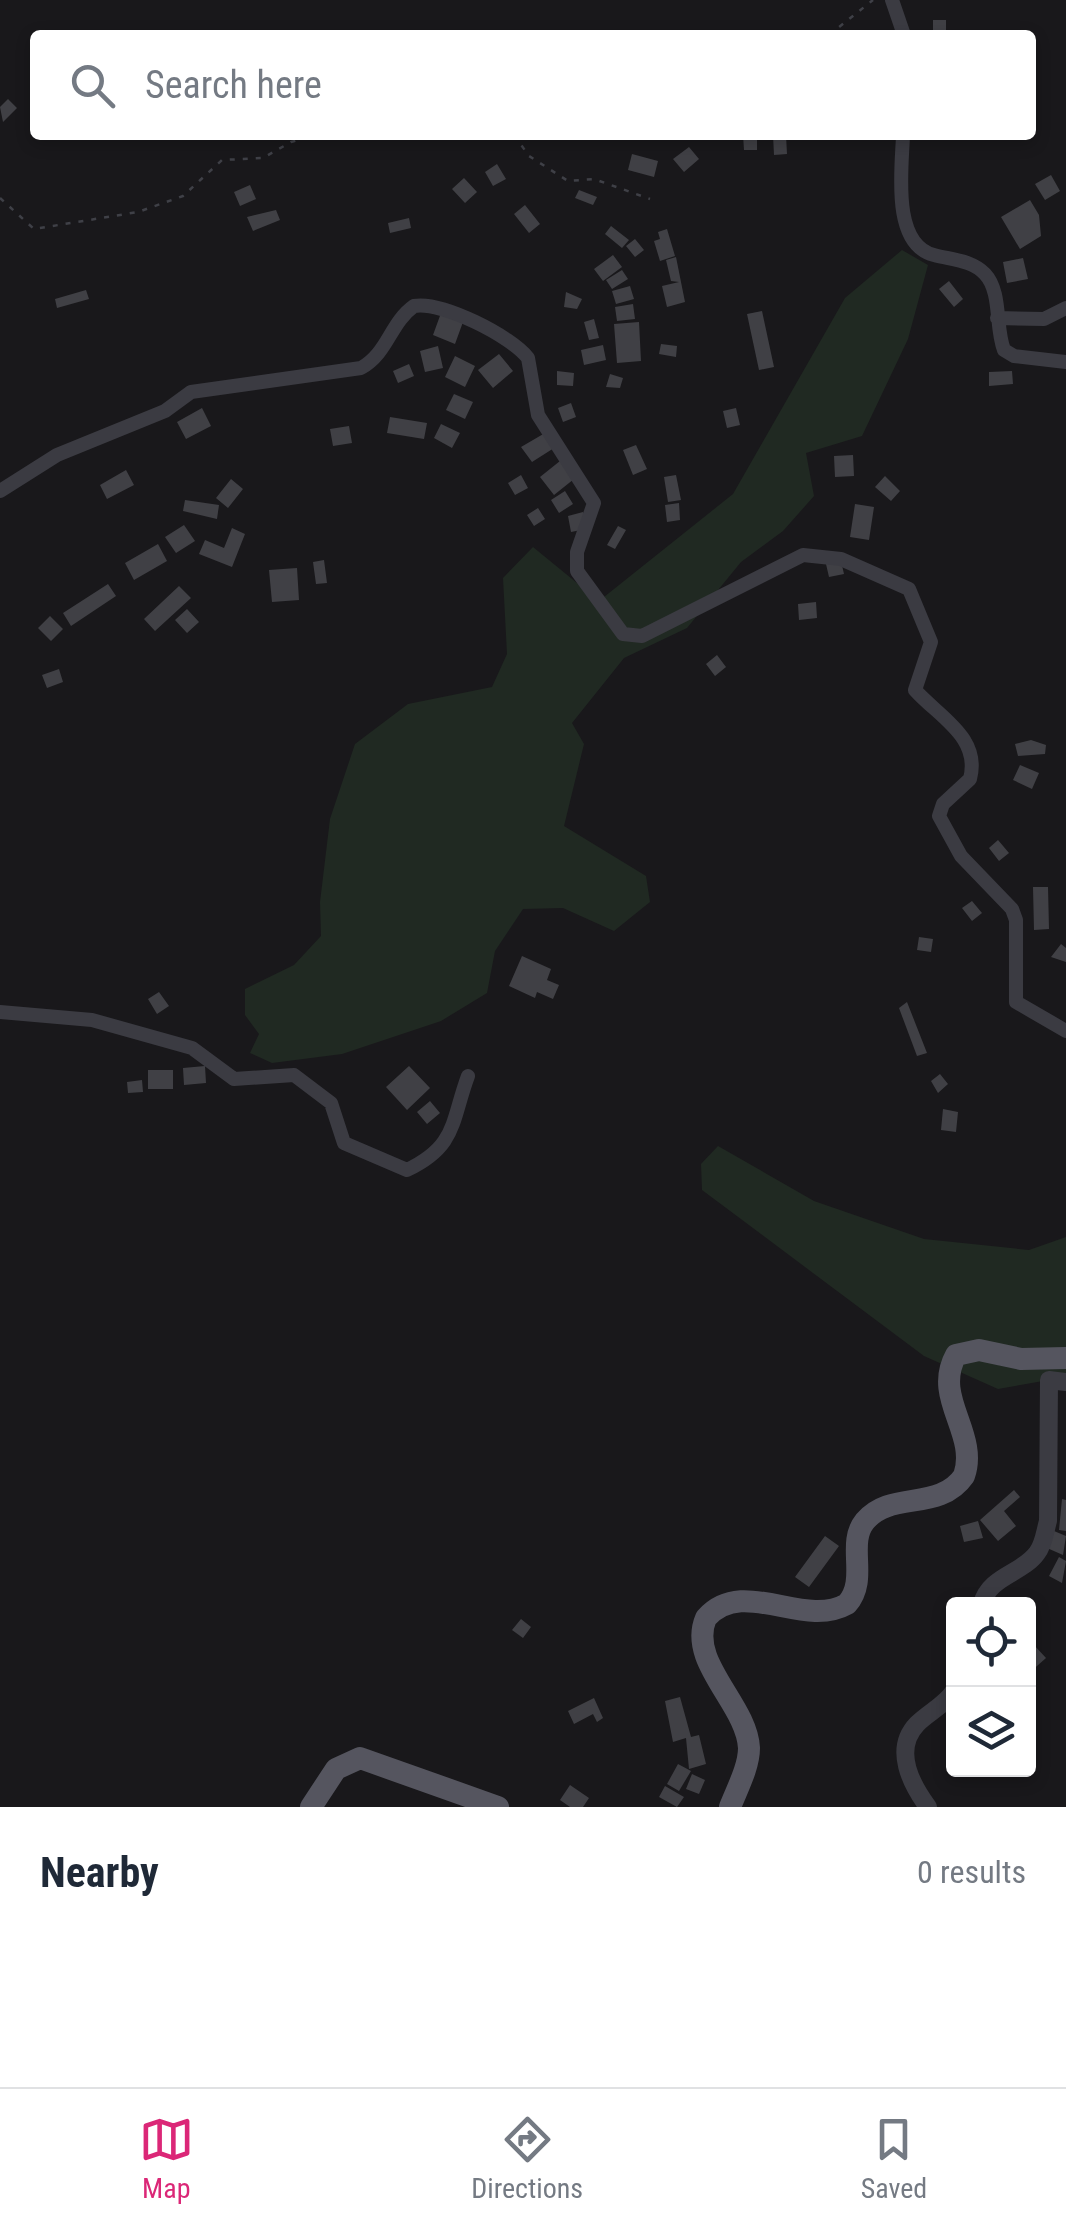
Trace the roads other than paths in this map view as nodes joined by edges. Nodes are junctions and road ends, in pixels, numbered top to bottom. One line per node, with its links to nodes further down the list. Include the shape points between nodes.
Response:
1 (892, 0): 2 (street)
2 (902, 30)
3 (903, 140): 5 (street, via 908,231 920,250 984,272)
4 (1066, 308): 5 (street, via 1044,319)
5 (997, 318): 6 (street, via 1004,350)
6 (1066, 362)
7 (0, 491): 9 (street, via 57,455 165,411 190,392 361,368 381,354 414,306 435,307 498,334 528,358 538,415 590,494 594,511 577,552 577,571 622,634 642,636 803,555 841,559 908,589 931,642 915,690 960,734 972,758 970,780 939,816 962,856 1009,902 1016,920 1016,1002)
8 (0, 1012): 10 (street, via 92,1020 192,1048 234,1079 294,1075 330,1104 344,1143 407,1170 450,1138)
9 (1066, 1030)
10 (468, 1076)
11 (1066, 1358): 17 (main road, via 1021,1359 979,1350 956,1355 947,1386 966,1445 964,1476 937,1498 888,1506 865,1521 858,1536 858,1586 847,1604 816,1611 735,1602 706,1618 704,1648 748,1741)
12 (1066, 1382): 13 (street, via 1049,1380 1048,1520 1042,1542 1036,1556)
13 (985, 1597)
14 (946, 1698): 18 (street, via 914,1727 906,1746 907,1768)
15 (310, 1807): 16 (main road, via 342,1764 368,1758)
16 (498, 1807)
17 (730, 1807)
18 (928, 1807)

